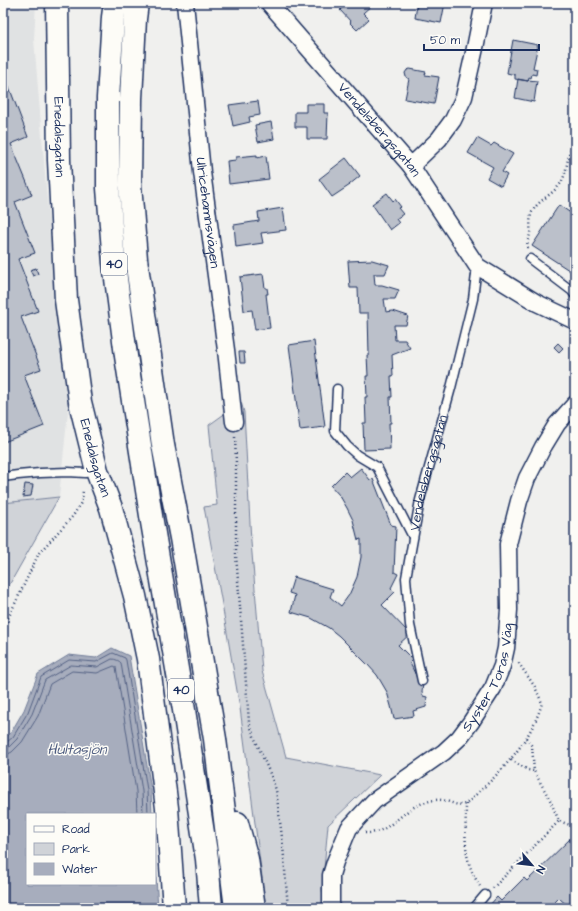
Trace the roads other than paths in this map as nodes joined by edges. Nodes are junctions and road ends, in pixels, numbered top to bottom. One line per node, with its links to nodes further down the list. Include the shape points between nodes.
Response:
1 (56, 3): 15 (main road, Enedalsgatan, via 59,160 66,300)
2 (115, 3): 20 (main road, 40, via 108,120 108,188 114,263 126,356)
3 (137, 3): 19 (main road, 40, via 131,99 130,185 136,260 163,445)
4 (185, 3): 14 (street, Ulricehamnsvägen, via 201,164)
5 (269, 3): 7 (street, Vendelsbergsgatan)
6 (484, 3): 7 (street, via 464,97 453,120 439,140)
7 (411, 166): 9 (street, Vendelsbergsgatan)
8 (530, 259): 10 (lane)
9 (477, 266): 11 (street, Vendelsbergsgatan, via 537,303); 17 (lane, Vendelsbergsgatan, via 473,298 420,500)
10 (575, 295)
11 (573, 318)
12 (337, 389): 17 (lane, via 334,431 357,455 377,467)
13 (575, 404): 27 (street, Syster Toras Väg, via 543,447 527,478 519,501 508,544 509,610 506,648 493,688 459,738 444,752 374,801 349,828 331,875)
14 (234, 422)
15 (91, 472): 16 (lane); 22 (main road, Enedalsgatan, via 110,508 133,588 148,659 167,808)
16 (3, 477)
17 (413, 537): 18 (lane, Vendelsbergsgatan, via 406,578 410,624)
18 (422, 681)
19 (215, 739): 25 (main road, 40); 26 (main road, via 247,859)
20 (206, 859): 23 (main road); 24 (main road, 40)
21 (485, 896): 28 (lane)
22 (174, 908)
23 (205, 908)
24 (211, 908)
25 (236, 908)
26 (254, 908)
27 (332, 908)
28 (474, 908)

